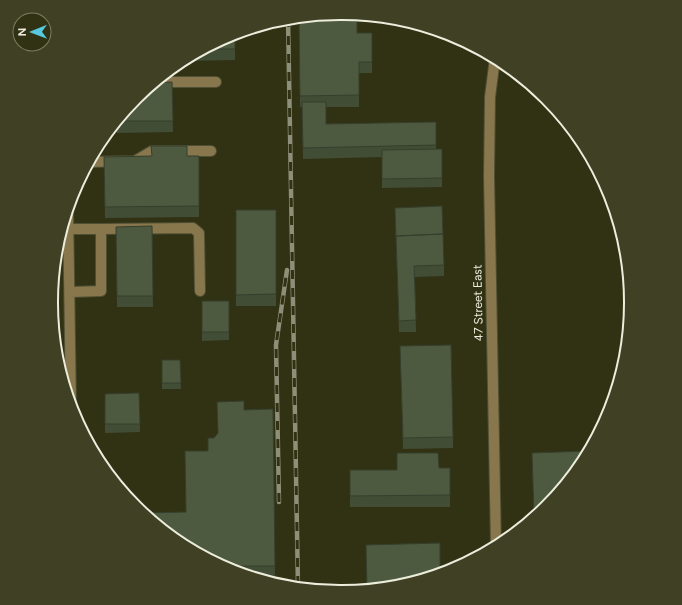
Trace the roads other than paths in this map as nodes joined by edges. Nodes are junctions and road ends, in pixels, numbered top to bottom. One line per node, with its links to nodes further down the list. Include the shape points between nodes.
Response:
1 (494, 66): 11 (street, 47 Street East, via 490,97 489,176)
2 (164, 82): 3 (street)
3 (216, 82)
4 (211, 151): 5 (street, via 152,152 135,161)
5 (96, 162)
6 (69, 229): 7 (street); 9 (street)
7 (101, 229): 8 (street, via 193,228 199,233); 9 (street, via 101,291)
8 (200, 291)
9 (70, 292): 10 (street)
10 (71, 386)
11 (496, 538)

